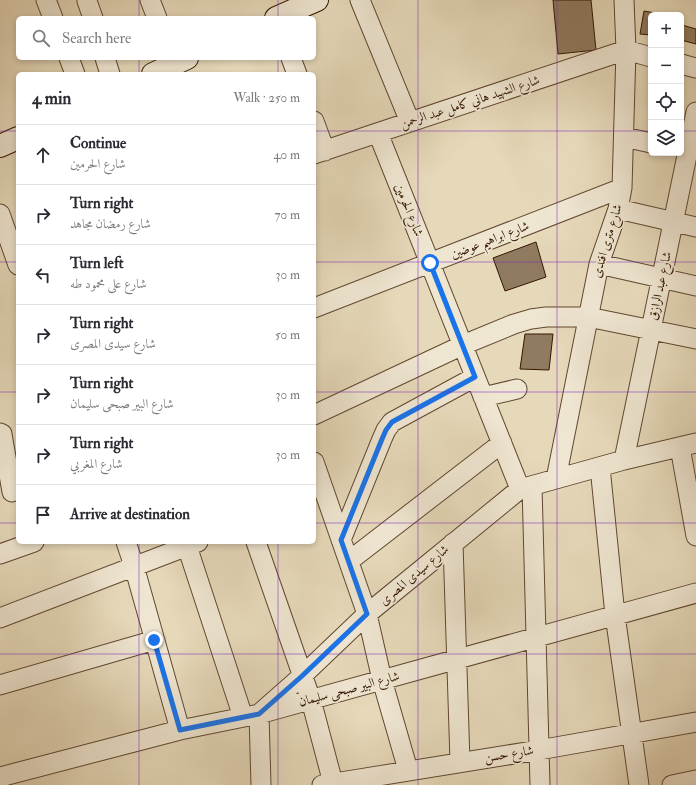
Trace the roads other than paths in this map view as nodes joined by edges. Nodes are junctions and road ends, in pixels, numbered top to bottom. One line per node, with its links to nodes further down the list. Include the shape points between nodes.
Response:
1 (46, 0): 6 (street)
2 (150, 0): 7 (street)
3 (317, 0): 8 (street)
4 (360, 0): 22 (street)
5 (624, 0): 9 (street, شارع مترى افندى)
6 (53, 16)
7 (156, 16)
8 (281, 16)
9 (626, 50): 10 (street); 22 (street, شارع الشهيد هاني كامل عبد الرحمن); 25 (street, شارع مترى افندى)
10 (648, 55)
11 (70, 60): 17 (street)
12 (106, 60): 18 (street)
13 (292, 60): 20 (street)
14 (178, 63): 19 (street)
15 (684, 65): 16 (street)
16 (696, 68)
17 (74, 72)
18 (109, 72)
19 (158, 72)
20 (296, 72)
21 (696, 112): 29 (street, شارع عبد الرازق)
22 (410, 122): 23 (street, شارع الشهيد هاني كامل عبد الرحمن)
23 (378, 133): 30 (street, شارع الشهيد هاني كامل عبد الرحمن); 37 (street, شارع الحرمين)
24 (316, 134): 30 (street)
25 (624, 137): 27 (street); 31 (street, شارع مترى افندى)
26 (16, 139): 28 (street)
27 (648, 142)
28 (0, 146)
29 (688, 151): 34 (street, شارع عبد الرازق)
30 (319, 153)
31 (622, 188): 32 (street, شارع مترى افندى); 37 (street, شارع ابراهيم عوضين)
32 (618, 209): 34 (street); 38 (street, شارع مترى افندى)
33 (0, 214): 36 (street)
34 (673, 222): 35 (street); 39 (street, شارع عبد الرازق)
35 (696, 227)
36 (13, 258)
37 (430, 263): 41 (street, شارع ابراهيم عوضين); 45 (street, شارع الحرمين)
38 (599, 264): 39 (street); 42 (street, شارع مترى افندى)
39 (662, 278): 40 (street); 43 (street, شارع عبد الرازق)
40 (696, 286)
41 (316, 307)
42 (588, 316): 43 (street); 45 (street, via 531,319); 56 (street, شارع مترى افندى)
43 (651, 330): 44 (street); 53 (street, شارع عبد الرازق)
44 (696, 339)
45 (462, 345): 46 (street, شارع الحرمين); 49 (street)
46 (475, 377): 48 (street, شارع الحرمين); 61 (street, via 392,422 382,439)
47 (517, 389): 48 (street)
48 (484, 397): 51 (street, شارع الحرمين)
49 (316, 414)
50 (0, 432): 58 (street)
51 (502, 443): 57 (street, شارع الحرمين); 68 (street)
52 (688, 445): 53 (street); 60 (street)
53 (624, 460): 54 (street)
54 (600, 467): 56 (street); 72 (street)
55 (316, 473): 59 (street)
56 (556, 479): 57 (street)
57 (526, 487): 66 (street, شارع سيدى المصرى); 74 (street, شارع الحرمين)
58 (10, 492)
59 (320, 495): 61 (street)
60 (696, 536)
61 (341, 540): 68 (street)
62 (28, 544): 67 (street)
63 (127, 544): 69 (street)
64 (192, 544): 69 (street); 81 (street)
65 (257, 544): 77 (street)
66 (452, 544): 71 (street, شارع سيدى المصرى); 76 (street)
67 (0, 554)
68 (348, 561): 71 (street)
69 (134, 566): 73 (street); 75 (street)
70 (696, 593): 72 (street, شارع البير صبحى سليمان)
71 (367, 614): 77 (street, شارع سيدى المصرى); 78 (street)
72 (615, 615): 74 (street, شارع البير صبحى سليمان); 84 (street)
73 (0, 618)
74 (535, 637): 76 (street, شارع البير صبحى سليمان); 85 (street, شارع الحرمين)
75 (154, 640): 79 (street); 83 (street)
76 (456, 659): 78 (street, شارع البير صبحى سليمان); 86 (street)
77 (302, 676): 80 (street); 81 (street, شارع سيدى المصرى)
78 (382, 680): 80 (street, شارع البير صبحى سليمان); 87 (street)
79 (0, 685)
80 (311, 700): 81 (street, شارع البير صبحى سليمان); 90 (street)
81 (251, 716): 83 (street, شارع البير صبحى سليمان); 91 (street)
82 (696, 722): 84 (street, شارع حسن)
83 (180, 730): 88 (street, شارع البير صبحى سليمان)
84 (632, 733): 85 (street, شارع حسن); 93 (street)
85 (539, 750): 86 (street, شارع حسن); 92 (street, شارع الحرمين)
86 (460, 762): 87 (street, شارع حسن)
87 (408, 770): 90 (street, شارع حسن)
88 (0, 776)
89 (696, 780): 94 (street)
90 (328, 784)
91 (261, 785)
92 (540, 785)
93 (639, 785)
94 (672, 785)

